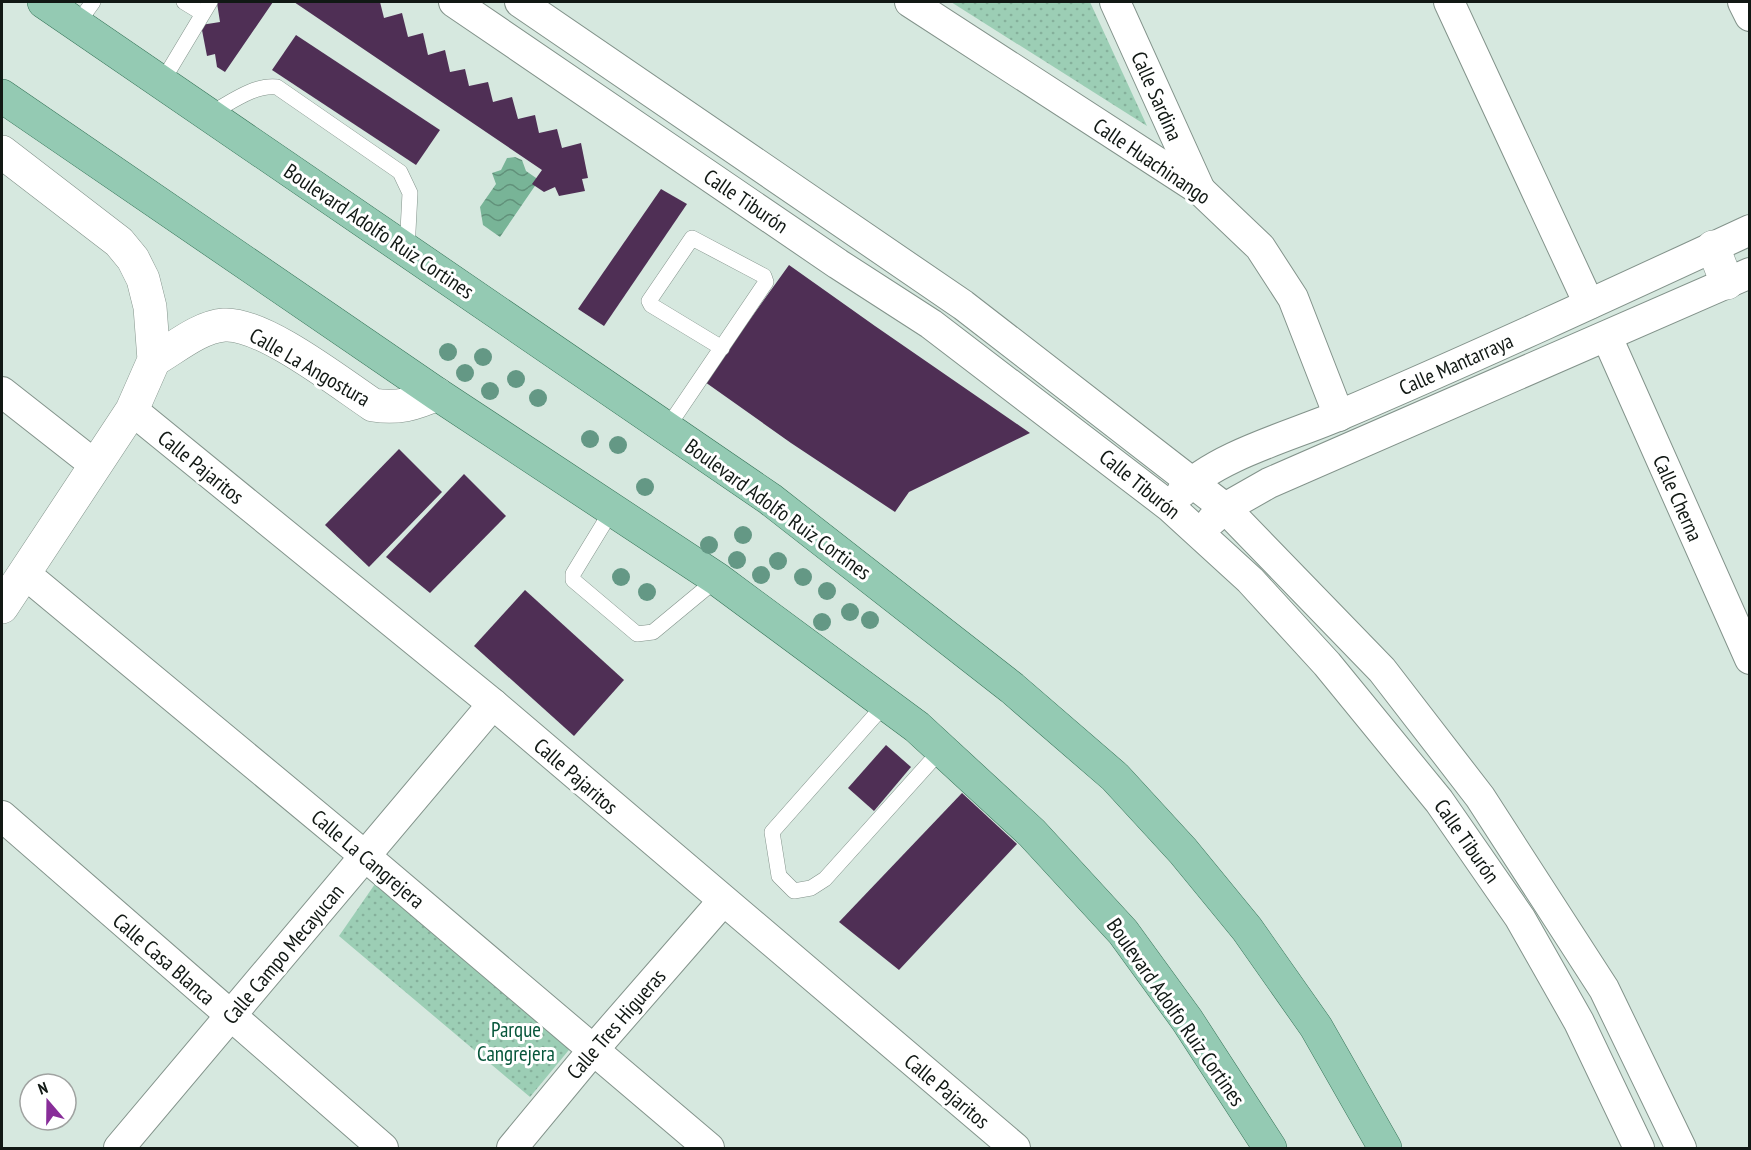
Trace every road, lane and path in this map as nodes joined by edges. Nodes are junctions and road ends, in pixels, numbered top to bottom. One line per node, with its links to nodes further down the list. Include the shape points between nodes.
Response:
1 (44, 2): 10 (main road, Boulevard Adolfo Ruiz Cortines)
2 (184, 2): 9 (lane)
3 (454, 2): 32 (street, Calle Tiburón, via 932,324)
4 (520, 2): 31 (street, Calle Tiburón, via 963,305)
5 (910, 2): 16 (street, Calle Huachinango)
6 (1115, 2): 16 (street, Calle Sardina)
7 (1449, 2): 21 (street)
8 (1743, 2): 11 (street)
9 (206, 7): 12 (lane)
10 (85, 13): 12 (main road, Boulevard Adolfo Ruiz Cortines)
11 (1749, 16)
12 (162, 82): 14 (main road, Boulevard Adolfo Ruiz Cortines)
13 (2, 96): 26 (main road, Boulevard Adolfo Ruiz Cortines)
14 (209, 114): 19 (main road, Boulevard Adolfo Ruiz Cortines); 19 (lane, via 252,91 277,87 400,172 410,193)
15 (2, 152): 24 (street, via 119,242 133,259 150,307)
16 (1200, 190): 28 (street, Calle Huachinango, via 1260,247 1293,298)
17 (1749, 230): 18 (street, Calle Mantarraya)
18 (1713, 247): 20 (street); 21 (street, Calle Mantarraya)
19 (407, 250): 29 (main road, Boulevard Adolfo Ruiz Cortines)
20 (1738, 278): 22 (street, Calle Mantarraya)
21 (1589, 304): 28 (street, Calle Mantarraya)
22 (1607, 337): 33 (street, Calle Mantarraya, via 1269,483); 39 (street, Calle Cherna)
23 (722, 348): 23 (lane, via 766,279 692,238 649,301); 29 (lane)
24 (154, 360): 26 (street, Calle La Angostura, via 206,330 225,325 247,328 271,339 373,405 410,406); 27 (street)
25 (2, 392): 30 (street)
26 (437, 394): 34 (main road, Boulevard Adolfo Ruiz Cortines)
27 (132, 410): 30 (street); 41 (street, Calle Pajaritos)
28 (1339, 416): 31 (street, Calle Mantarraya, via 1237,457)
29 (666, 428): 54 (main road, Boulevard Adolfo Ruiz Cortines, via 780,506 1012,688 1114,777 1183,851 1247,929 1316,1027)
30 (95, 465): 36 (street)
31 (1193, 480): 32 (street, Calle Mantarraya); 33 (street, Calle Tiburón)
32 (1169, 506): 35 (street, Calle Tiburón)
33 (1225, 508): 35 (street, Calle Mantarraya); 56 (street, Calle Tiburón, via 1382,670 1480,797 1604,989)
34 (612, 510): 37 (main road, Boulevard Adolfo Ruiz Cortines); 37 (lane, via 573,580 637,634 653,632)
35 (1198, 532): 55 (street, Calle Tiburón, via 1250,580 1327,664 1439,801 1520,918 1578,1022)
36 (24, 573): 38 (street); 44 (street, Calle La Cangrejera)
37 (717, 579): 40 (main road, Boulevard Adolfo Ruiz Cortines)
38 (2, 607)
39 (1749, 659)
40 (886, 703): 42 (main road, Boulevard Adolfo Ruiz Cortines); 42 (lane, via 772,832 779,876 794,891 811,888 825,879)
41 (493, 704): 44 (street, Calle Campo Mecayucan); 45 (street, Calle Pajaritos)
42 (941, 750): 48 (main road, Boulevard Adolfo Ruiz Cortines, via 1032,833 1123,932 1187,1020)
43 (2, 816): 46 (street, Calle Casa Blanca)
44 (365, 856): 46 (street, Calle Campo Mecayucan); 47 (street, Calle La Cangrejera)
45 (722, 902): 47 (street, Calle Tres Higueras); 53 (street, Calle Pajaritos)
46 (230, 1017): 49 (street, Calle Campo Mecayucan); 50 (street, Calle Casa Blanca)
47 (594, 1049): 51 (street, Calle Tres Higueras); 52 (street, Calle La Cangrejera)
48 (1263, 1145)
49 (119, 1149)
50 (383, 1149)
51 (512, 1149)
52 (709, 1149)
53 (1015, 1149)
54 (1385, 1149)
55 (1639, 1149)
56 (1682, 1149)

